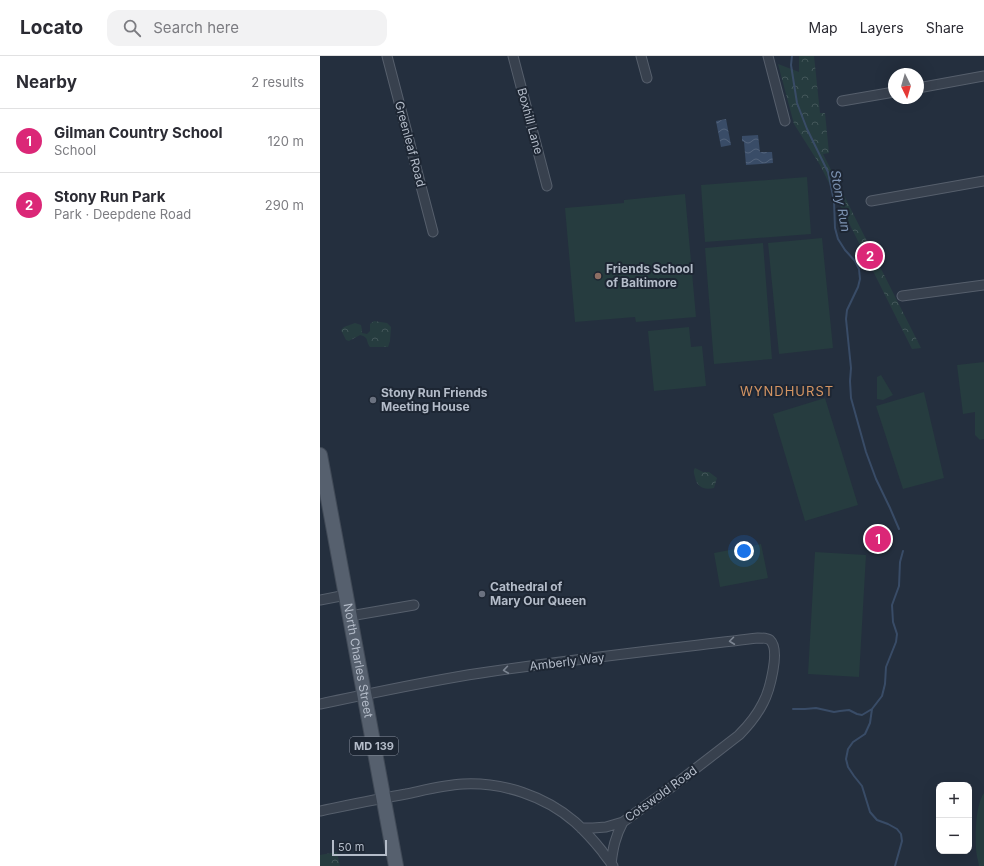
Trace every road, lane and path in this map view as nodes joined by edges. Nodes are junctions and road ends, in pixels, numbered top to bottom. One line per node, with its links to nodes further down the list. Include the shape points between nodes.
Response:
1 (387, 56): 14 (street, Greenleaf Road)
2 (513, 56): 12 (street, Boxhill Lane)
3 (641, 56): 6 (street)
4 (768, 56): 10 (street)
5 (984, 76): 7 (street)
6 (647, 78)
7 (924, 87)
8 (888, 93): 9 (street)
9 (842, 101)
10 (785, 121)
11 (984, 181): 13 (street)
12 (547, 186)
13 (871, 201)
14 (433, 232)
15 (984, 285): 16 (street)
16 (902, 296)
17 (320, 455): 18 (main road, North Charles Street)
18 (323, 492): 19 (main road, North Charles Street)
19 (346, 595): 20 (street); 22 (main road, North Charles Street / MD 139)
20 (320, 600)
21 (414, 605): 22 (street)
22 (350, 616): 24 (main road, North Charles Street / MD 139)
23 (770, 640): 24 (street, Amberly Way, one-way to 24, via 758,638 577,660 468,675); 28 (street, Cotswold Road, via 774,647 774,667 770,686 764,702 747,726 739,735)
24 (364, 694): 25 (street, Amberly Way); 26 (main road, North Charles Street / MD 139)
25 (320, 704)
26 (384, 798): 27 (street); 29 (street, via 456,785 496,786 544,801 563,812); 31 (main road, North Charles Street / MD 139)
27 (320, 811)
28 (623, 822): 29 (street, Cotswold Road, via 606,827); 30 (street, via 614,841)
29 (581, 828): 30 (street, via 592,838)
30 (612, 865)
31 (396, 866)

